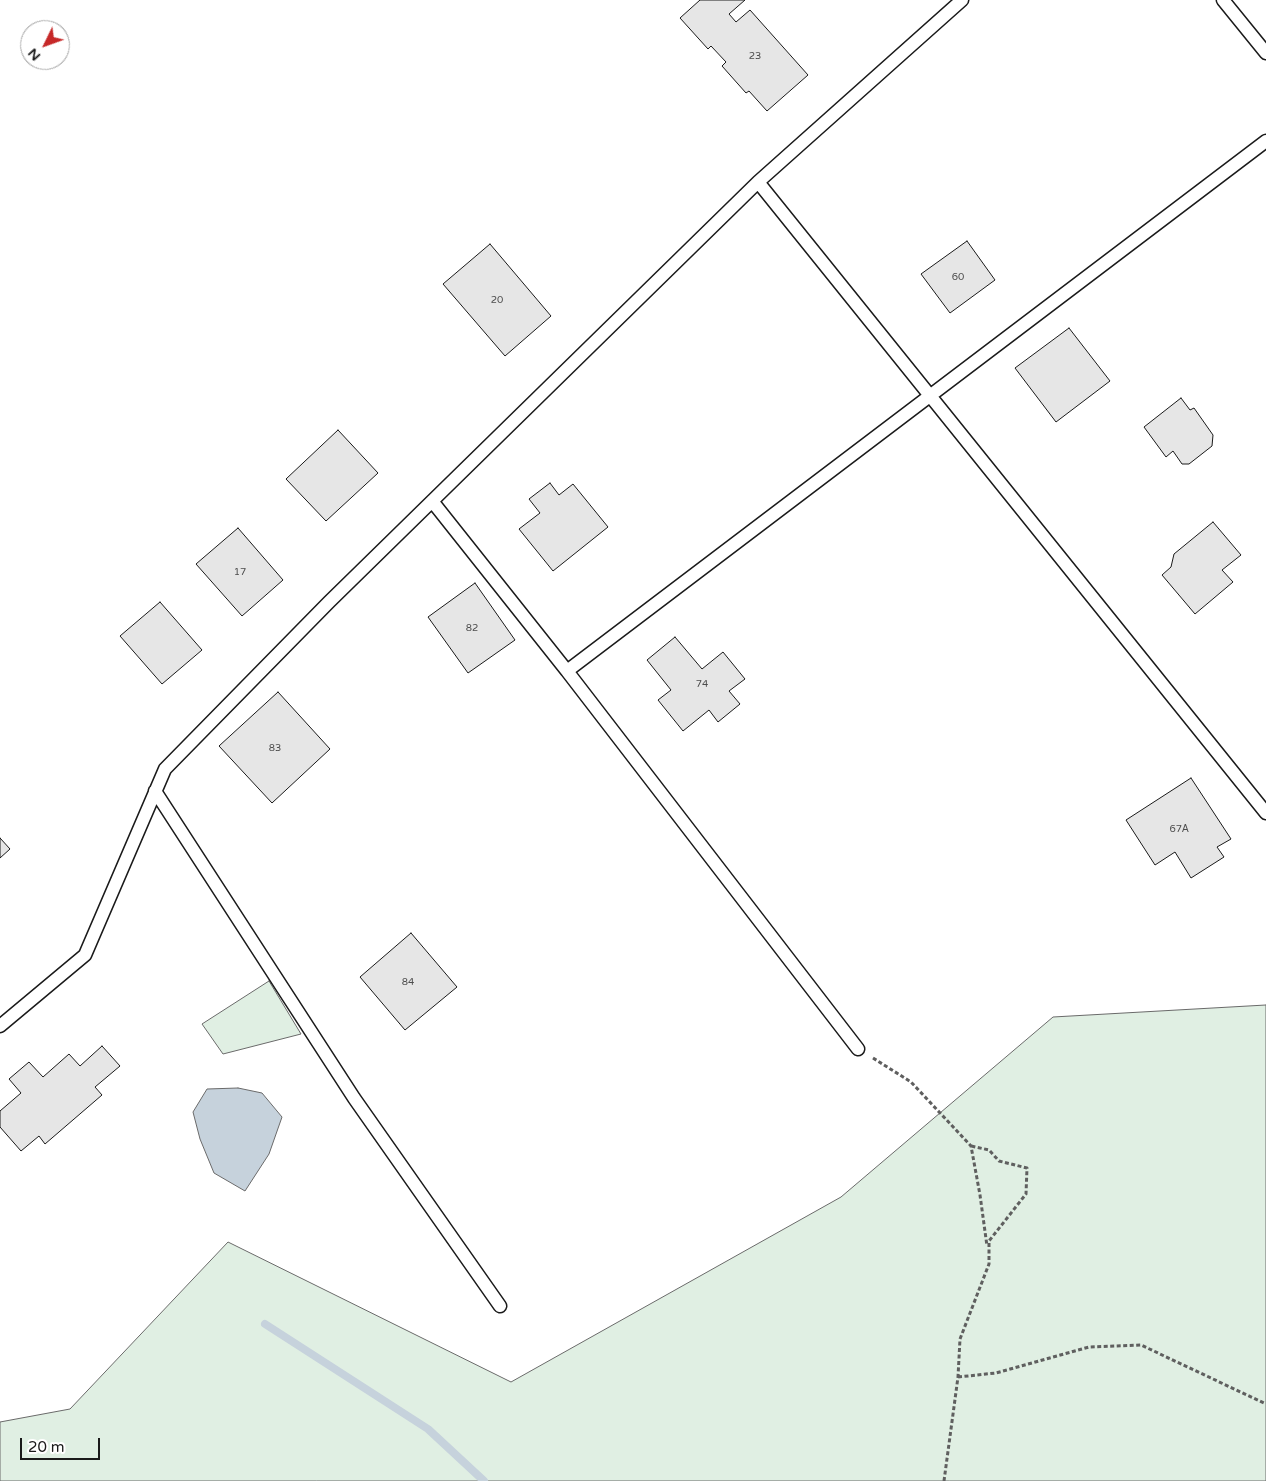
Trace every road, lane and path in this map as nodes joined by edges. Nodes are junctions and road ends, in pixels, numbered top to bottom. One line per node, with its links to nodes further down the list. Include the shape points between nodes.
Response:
1 (962, 0): 5 (lane)
2 (1224, 0): 3 (lane)
3 (1266, 53)
4 (1266, 141): 6 (lane)
5 (758, 182): 6 (lane); 7 (lane)
6 (930, 396): 8 (lane); 10 (lane)
7 (432, 501): 8 (lane); 9 (lane, via 165,769)
8 (566, 670): 12 (lane)
9 (155, 791): 11 (lane, via 85,955); 15 (lane, via 354,1098)
10 (1266, 813)
11 (0, 1026)
12 (858, 1049): 13 (path, via 911,1082)
13 (971, 1146): 14 (path); 14 (path, via 990,1150 998,1161 1027,1168 1026,1194 989,1241)
14 (989, 1264): 16 (path, via 960,1339)
15 (500, 1306)
16 (958, 1377): 17 (path, via 996,1373 1089,1347 1142,1345); 18 (path)
17 (1266, 1404)
18 (944, 1481)

